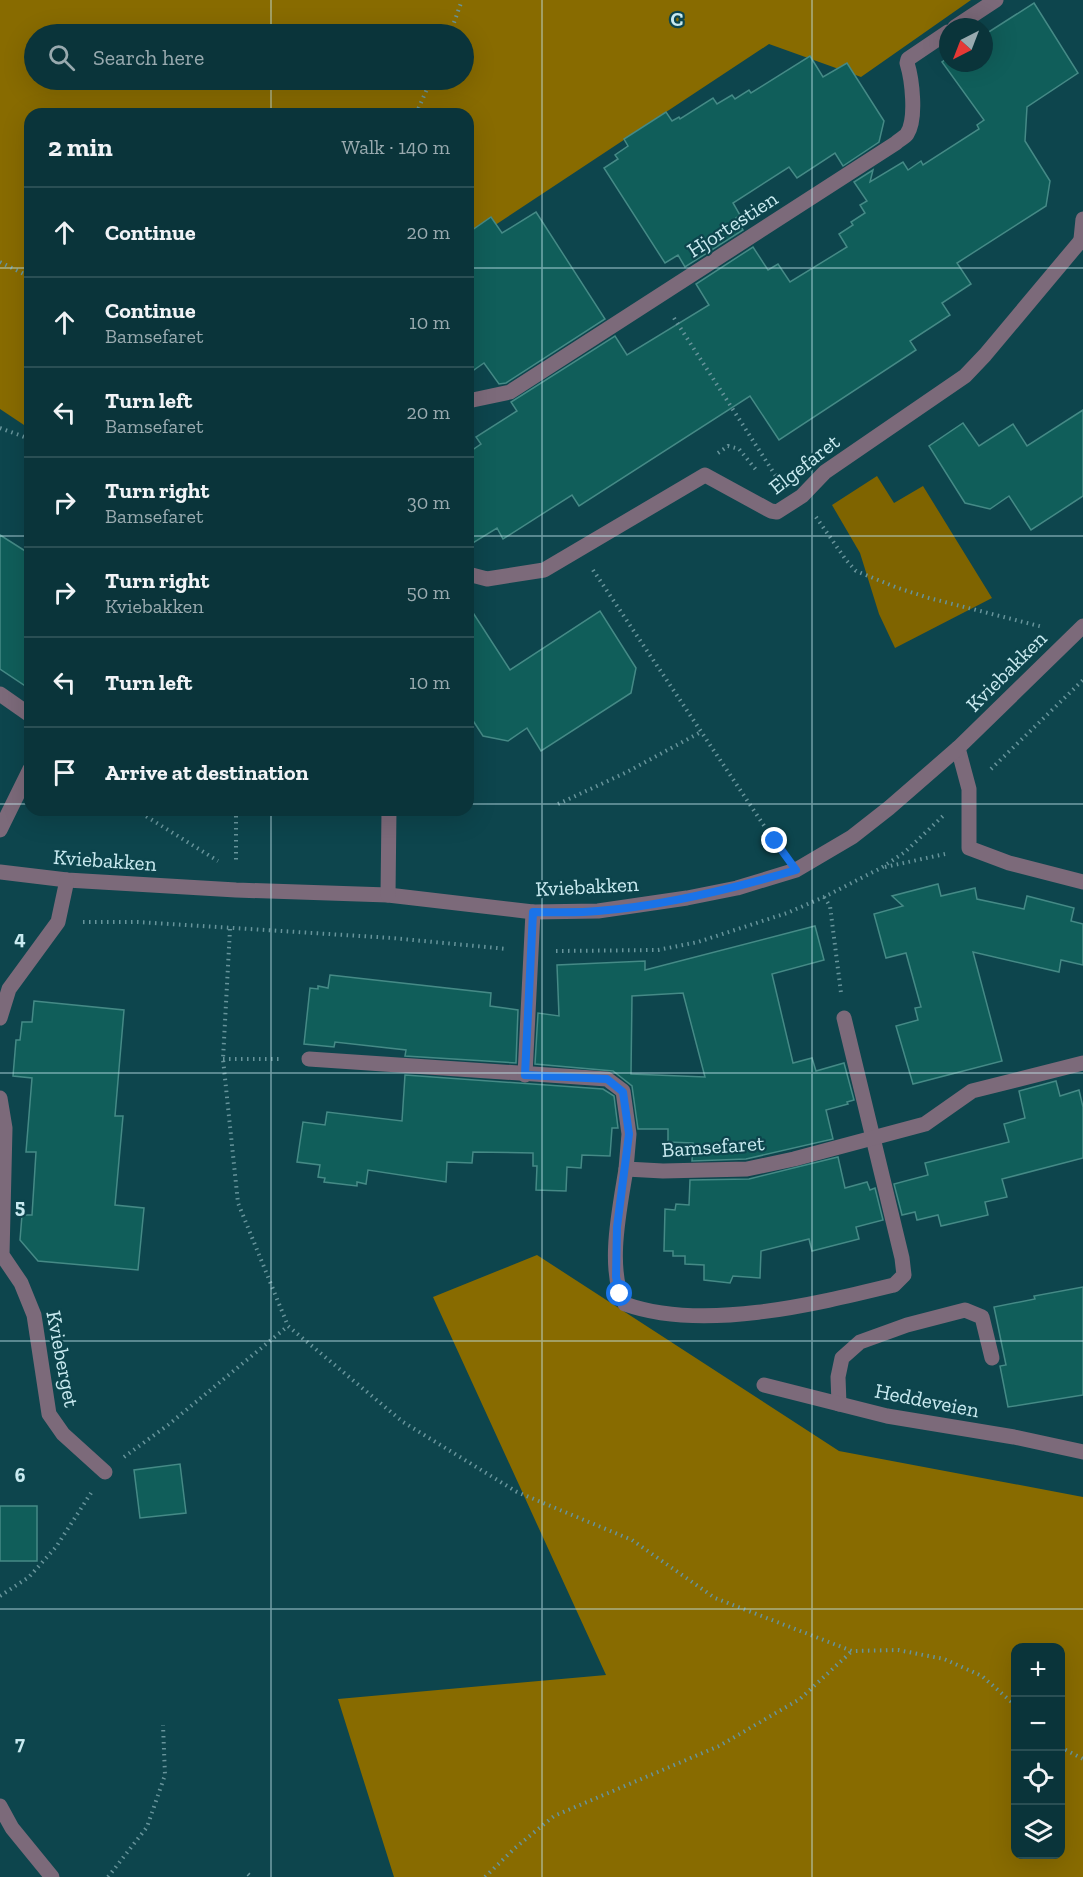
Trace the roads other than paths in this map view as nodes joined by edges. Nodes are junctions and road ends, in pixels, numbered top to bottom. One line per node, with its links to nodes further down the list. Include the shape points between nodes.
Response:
1 (996, 0): 2 (street)
2 (969, 18)
3 (939, 38): 6 (street, Hjortestien, via 907,63 912,93 908,133 510,392)
4 (1083, 219): 5 (street, Elgefaret)
5 (1082, 238): 7 (street, Elgefaret, via 965,376 825,472 802,496 777,512 705,475 544,570 487,579)
6 (474, 400)
7 (474, 576)
8 (1078, 630): 11 (street, Kviebakken)
9 (0, 694): 10 (street)
10 (24, 711)
11 (958, 748): 17 (street, via 969,789 969,848); 19 (street, Kviebakken, via 852,837 796,870 687,898 598,911)
12 (24, 781): 14 (street)
13 (389, 816): 18 (street)
14 (0, 830)
15 (0, 872): 16 (street, Kviebakken)
16 (67, 880): 18 (street, Kviebakken); 20 (street, via 58,922 9,990)
17 (1083, 882)
18 (388, 895): 19 (street, Kviebakken)
19 (533, 912): 24 (street)
20 (0, 1018)
21 (844, 1018): 26 (street)
22 (309, 1059): 24 (street)
23 (1083, 1063): 26 (street, Bamsefaret, via 972,1091 925,1124)
24 (525, 1075): 27 (street, via 607,1079 623,1092 629,1134)
25 (0, 1098): 32 (street, Kvieberget, via 5,1128 2,1255 21,1283 34,1315 49,1414 63,1434)
26 (872, 1138): 27 (street, Bamsefaret, via 747,1169); 27 (street, via 904,1275 894,1285 771,1311 697,1316 642,1310 625,1304 616,1277 617,1227)
27 (626, 1169)
28 (992, 1358): 30 (street, via 982,1317 965,1310 908,1325 860,1342 842,1358)
29 (764, 1385): 30 (street, Heddeveien)
30 (839, 1404): 31 (street, Heddeveien)
31 (1083, 1452)
32 (105, 1472)
33 (0, 1806): 34 (street, via 12,1828)
34 (52, 1877)

